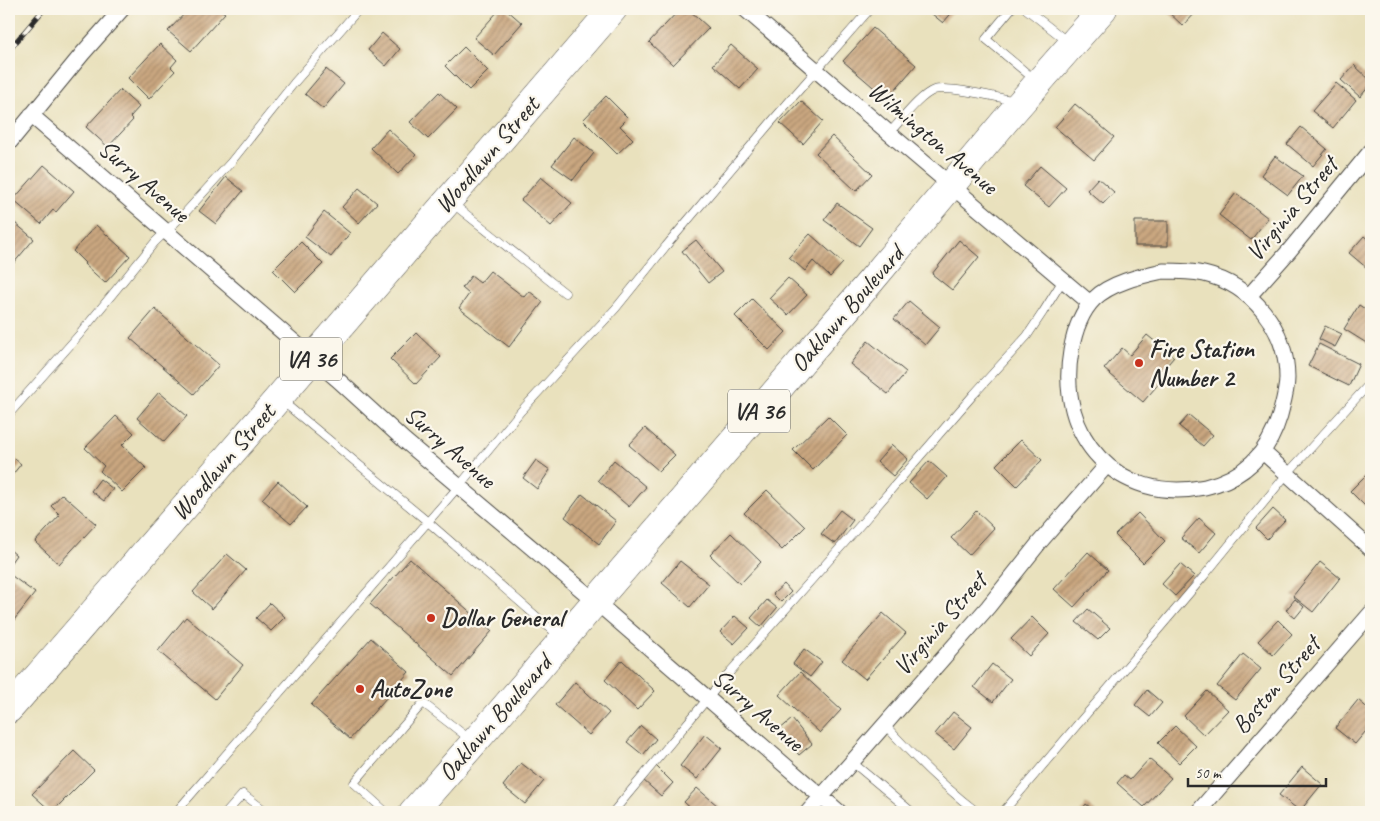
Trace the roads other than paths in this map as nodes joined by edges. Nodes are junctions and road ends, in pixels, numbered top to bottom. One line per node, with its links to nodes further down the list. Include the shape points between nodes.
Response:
1 (122, 9): 12 (street)
2 (359, 9): 18 (lane, via 231,162)
3 (613, 9): 17 (highway, Woodlawn Street / VA 36)
4 (745, 9): 10 (street, Wilmington Avenue)
5 (870, 9): 10 (lane)
6 (1011, 9): 11 (lane, via 986,39)
7 (1026, 9): 9 (lane)
8 (1103, 9): 9 (highway, Oaklawn Boulevard / VA 36)
9 (1072, 45): 11 (highway, Oaklawn Boulevard / VA 36)
10 (817, 70): 13 (street, Wilmington Avenue); 30 (lane, via 616,308)
11 (1030, 93): 13 (lane, via 935,90 919,100); 16 (highway, Oaklawn Boulevard / VA 36)
12 (31, 116): 14 (street); 18 (street, Surry Avenue)
13 (889, 134): 16 (street, Wilmington Avenue)
14 (9, 143)
15 (1371, 151): 21 (street, Virginia Street)
16 (951, 186): 19 (street, Wilmington Avenue); 33 (highway, Oaklawn Boulevard / VA 36)
17 (448, 200): 20 (lane); 23 (highway, Woodlawn Street / VA 36)
18 (166, 232): 23 (street, Surry Avenue); 26 (lane)
19 (1063, 280): 22 (street, Wilmington Avenue); 36 (lane, via 1027,336)
20 (565, 292)
21 (1249, 296): 22 (street, via 1225,281 1182,271 1139,276 1116,285); 27 (street, via 1278,333 1287,378 1275,430)
22 (1090, 303): 28 (street, via 1073,339 1069,382 1072,406 1082,433)
23 (312, 358): 25 (highway, Woodlawn Street / VA 36); 30 (street, Surry Avenue)
24 (1371, 382): 29 (lane)
25 (278, 398): 31 (lane); 37 (highway, Woodlawn Street / VA 36)
26 (9, 414)
27 (1262, 452): 28 (street, via 1249,467 1228,478 1206,486 1179,490 1151,488 1130,480); 29 (street)
28 (1107, 465): 38 (street, Virginia Street)
29 (1287, 474): 32 (street); 52 (lane)
30 (459, 486): 31 (lane); 33 (street, Surry Avenue)
31 (428, 522): 35 (lane); 42 (lane)
32 (1371, 549)
33 (595, 601): 35 (highway, Oaklawn Boulevard / VA 36); 36 (street, Surry Avenue)
34 (1371, 613): 53 (street, Boston Street)
35 (563, 639): 39 (highway, Oaklawn Boulevard / VA 36)
36 (708, 698): 41 (street, Surry Avenue); 47 (lane)
37 (9, 709)
38 (885, 725): 40 (street, Virginia Street); 51 (lane)
39 (474, 742): 45 (lane, via 423,703 354,783); 46 (highway, Oaklawn Boulevard / VA 36)
40 (852, 762): 41 (street, Virginia Street); 50 (lane)
41 (822, 797): 48 (street, Virginia Street); 49 (street, Surry Avenue)
42 (176, 812)
43 (227, 812): 44 (lane, via 243,794)
44 (267, 812)
45 (386, 812)
46 (413, 812)
47 (613, 812)
48 (808, 812)
49 (839, 812)
50 (912, 812)
51 (977, 812)
52 (1003, 812)
53 (1198, 812)

